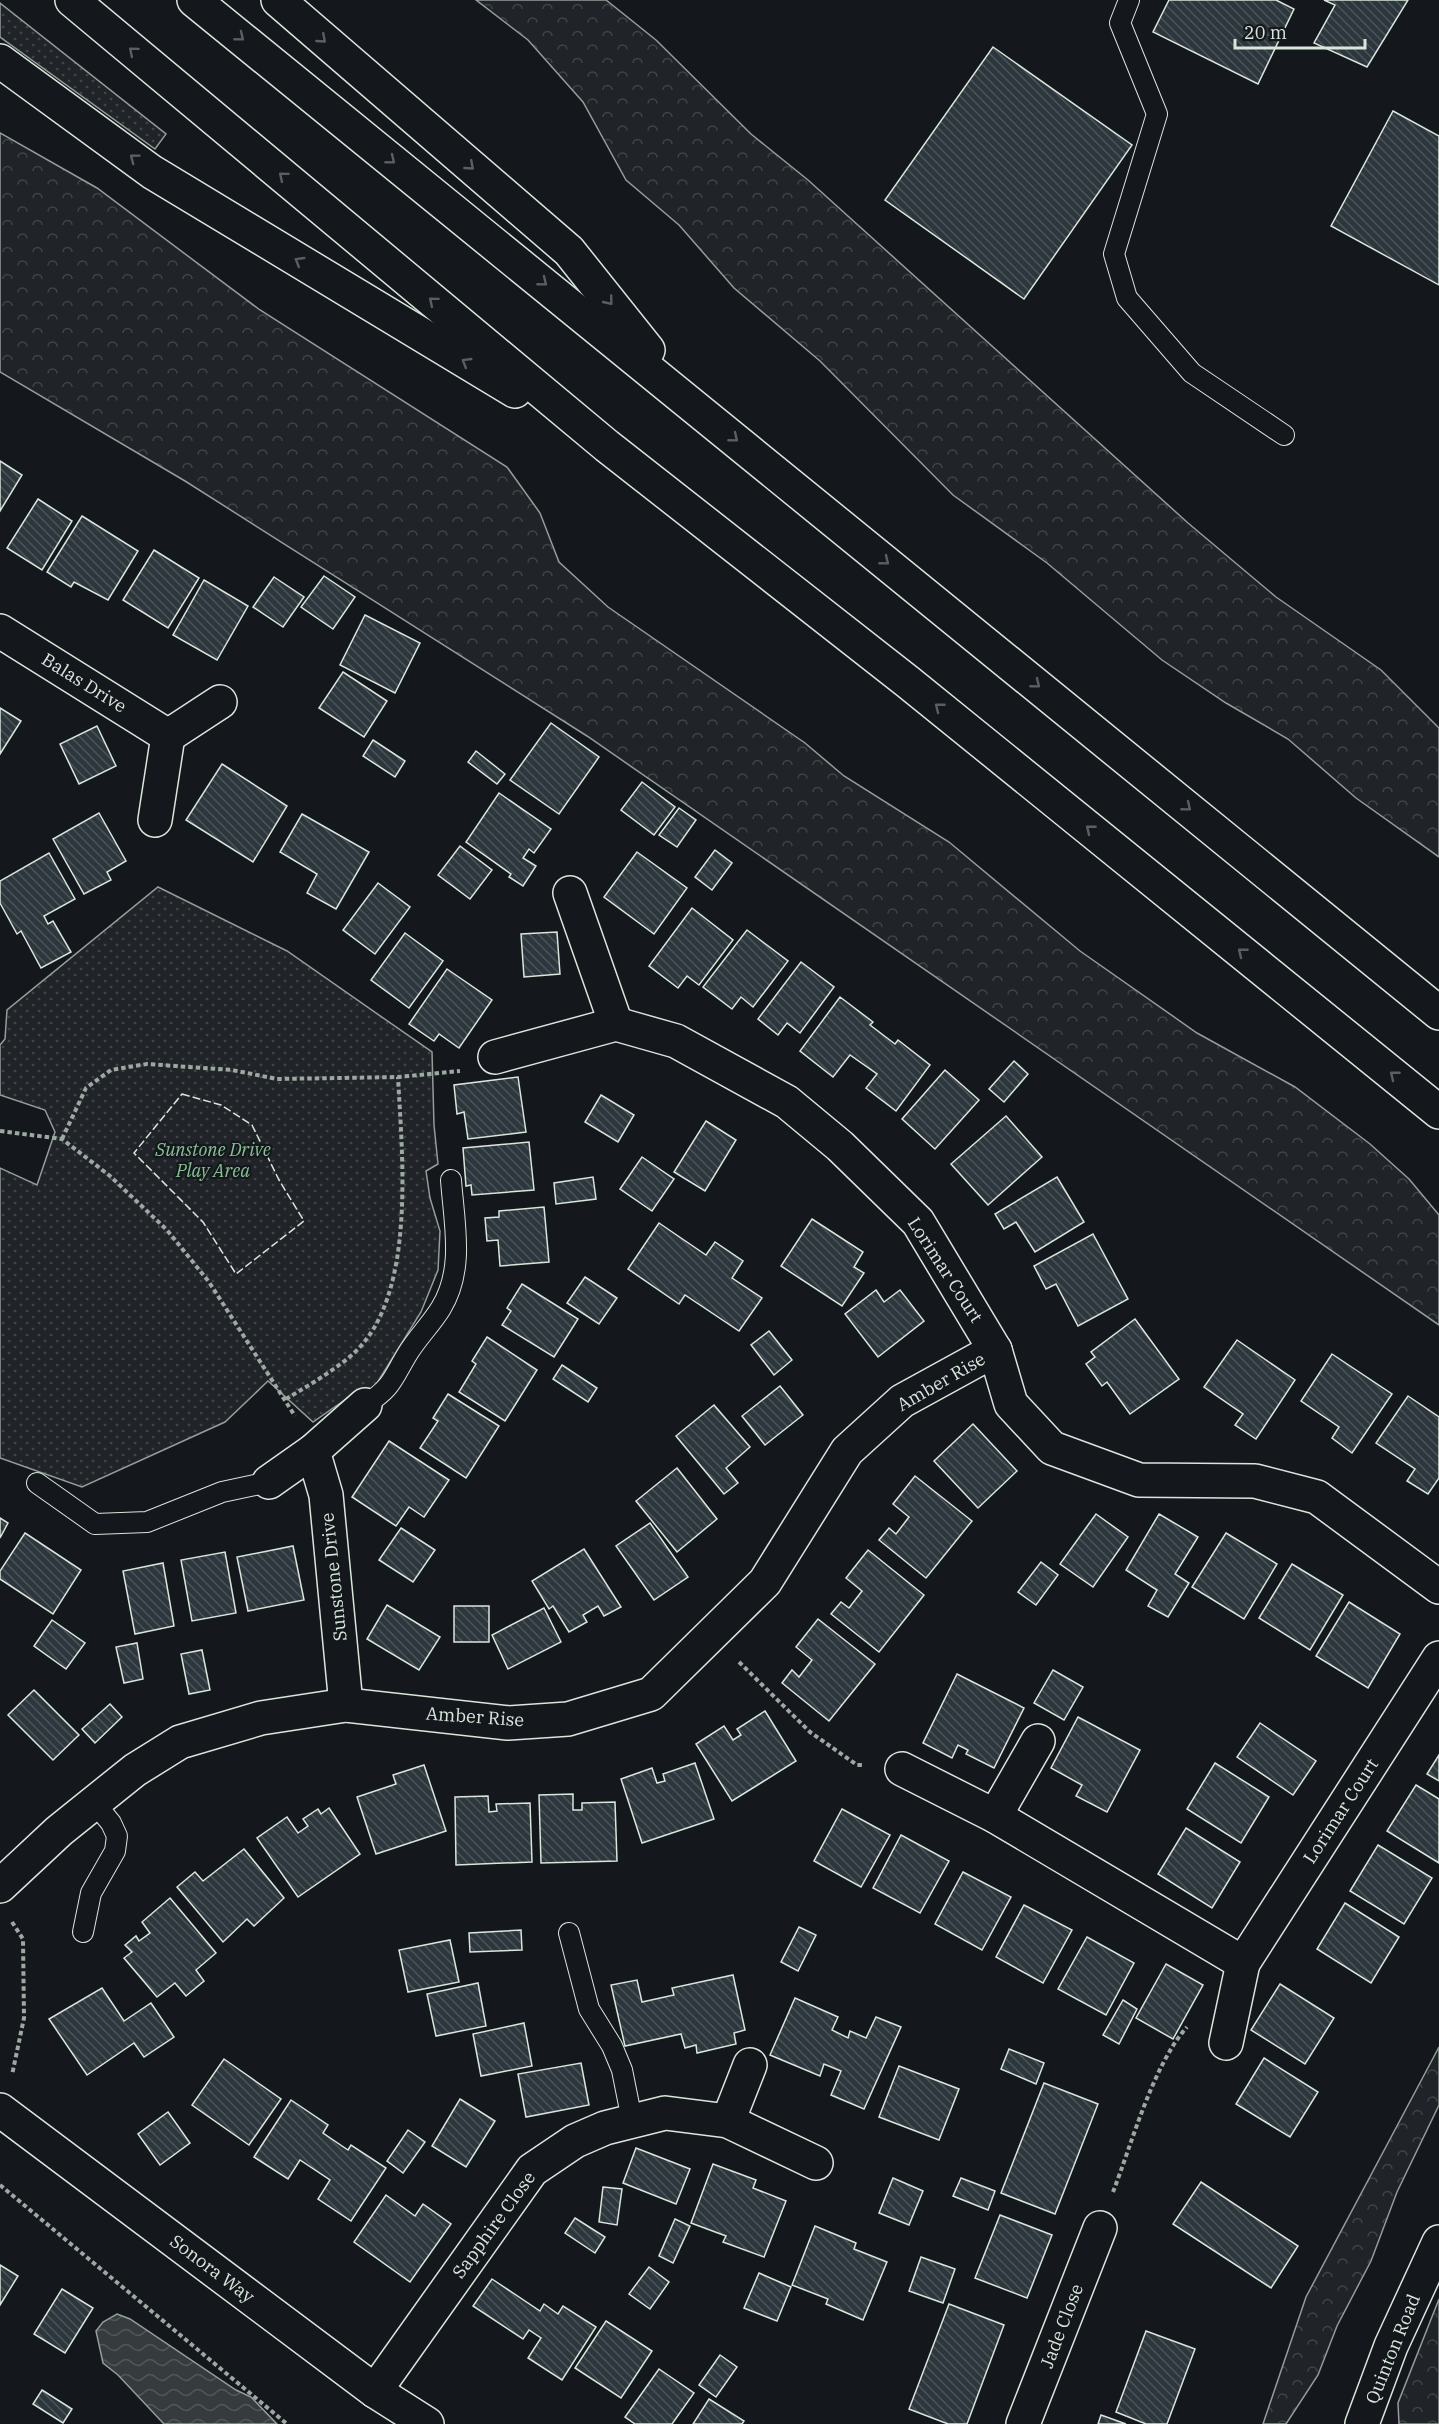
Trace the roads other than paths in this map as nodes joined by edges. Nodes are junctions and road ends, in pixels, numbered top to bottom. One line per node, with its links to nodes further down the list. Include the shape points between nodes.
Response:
1 (72, 0): 8 (main road, one-way to 1)
2 (194, 0): 6 (main road, one-way to 6)
3 (278, 0): 6 (main road, one-way to 6, via 569,251)
4 (1129, 0): 7 (lane, via 1120,23 1157,114 1114,254 1127,298 1192,373)
5 (0, 62): 8 (main road, one-way to 5, via 152,172)
6 (689, 400): 14 (main road, one-way to 14)
7 (1284, 435)
8 (606, 446): 17 (main road, one-way to 8, via 908,682)
9 (0, 631): 11 (main road, Balas Drive)
10 (220, 702): 11 (main road)
11 (168, 736): 12 (main road)
12 (155, 820)
13 (570, 893): 15 (main road)
14 (1439, 1013)
15 (616, 1024): 16 (main road); 19 (main road, Lorimar Court, via 676,1041 787,1101 918,1222)
16 (495, 1057)
17 (1439, 1112)
18 (451, 1180): 20 (lane, via 457,1260 453,1282 442,1307 409,1351 393,1383)
19 (995, 1350): 24 (main road, Lorimar Court, via 1011,1404 1052,1448 1139,1480 1255,1481 1317,1497); 26 (main road, Amber Rise, via 902,1401 847,1450 765,1582 651,1694 568,1719 508,1723)
20 (365, 1405): 21 (main road)
21 (313, 1451): 22 (main road); 26 (main road, Sunstone Drive, via 326,1495)
22 (269, 1482): 23 (lane, via 222,1492 147,1522 95,1524)
23 (37, 1483)
24 (1439, 1587)
25 (1439, 1658): 34 (main road, Lorimar Court)
26 (346, 1705): 29 (main road, Amber Rise, via 261,1718 180,1742)
27 (1038, 1741): 30 (main road)
28 (902, 1768): 30 (main road)
29 (94, 1802): 31 (main road, Amber Rise, via 58,1831); 32 (lane, via 117,1836 115,1851 91,1893)
30 (995, 1816): 34 (main road)
31 (3, 1901)
32 (83, 1932)
33 (569, 1933): 38 (lane, via 589,2009 622,2070)
34 (1243, 1963): 35 (main road, Lorimar Court)
35 (1226, 2043)
36 (750, 2065): 39 (main road)
37 (2, 2113): 43 (main road, Sonora Way)
38 (632, 2120): 39 (main road, Sapphire Close, via 665,2113); 43 (main road, Sapphire Close, via 575,2141 532,2170)
39 (728, 2121): 40 (main road, Sapphire Close)
40 (816, 2163)
41 (1100, 2228): 45 (main road, Jade Close)
42 (1439, 2242): 46 (main road, Quinton Road, via 1391,2346)
43 (375, 2391): 44 (main road, Sonora Way)
44 (427, 2424)
45 (1023, 2424)
46 (1362, 2424)

